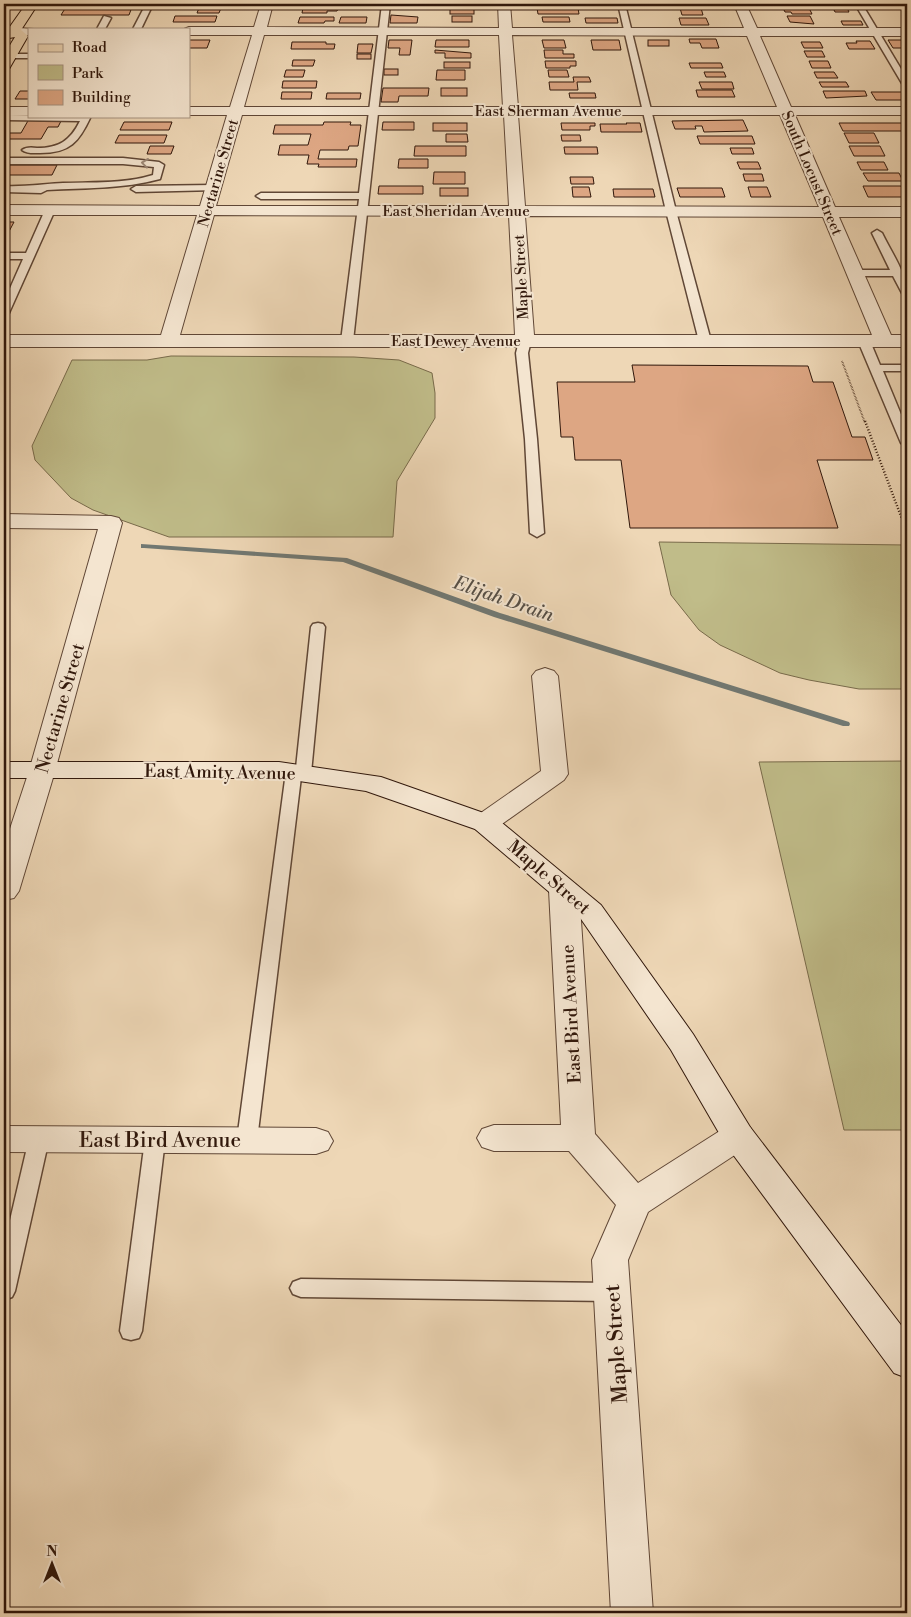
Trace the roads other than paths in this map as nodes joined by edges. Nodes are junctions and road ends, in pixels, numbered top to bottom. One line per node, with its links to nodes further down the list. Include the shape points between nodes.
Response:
1 (32, 4): 15 (main road)
2 (149, 4): 11 (lane)
3 (267, 4): 14 (street, Nectarine Street)
4 (386, 4): 16 (lane)
5 (504, 4): 17 (street, Maple Street)
6 (621, 4): 18 (lane)
7 (740, 4): 19 (street, South Locust Street)
8 (858, 4): 20 (lane)
9 (108, 18): 10 (lane)
10 (102, 28)
11 (138, 28)
12 (28, 31): 15 (street)
13 (190, 31): 14 (street)
14 (259, 31): 16 (street); 27 (street, Nectarine Street)
15 (7, 32): 23 (main road, via 22,36)
16 (383, 32): 17 (street); 28 (lane)
17 (506, 32): 18 (street); 29 (street, Maple Street)
18 (628, 32): 19 (street); 30 (lane)
19 (752, 32): 20 (street); 31 (street, South Locust Street)
20 (875, 32): 21 (street); 24 (lane)
21 (907, 32)
22 (28, 56): 23 (lane)
23 (7, 61)
24 (907, 85)
25 (28, 111): 33 (street)
26 (190, 111): 27 (street, East Sherman Avenue)
27 (236, 111): 28 (street, East Sherman Avenue); 38 (street, Nectarine Street)
28 (374, 111): 29 (street, East Sherman Avenue); 42 (lane)
29 (511, 111): 30 (street, East Sherman Avenue); 46 (street, Maple Street)
30 (648, 111): 31 (street, East Sherman Avenue); 47 (lane)
31 (785, 111): 32 (street, East Sherman Avenue); 48 (street, South Locust Street)
32 (907, 112)
33 (7, 115): 34 (lane)
34 (28, 116)
35 (85, 118): 36 (lane, via 73,142 64,147)
36 (15, 150)
37 (4, 161): 40 (lane, one-way to 37, via 145,181 157,177 159,165 123,161)
38 (214, 188): 40 (lane); 45 (street, Nectarine Street)
39 (4, 189): 40 (lane)
40 (31, 189)
41 (261, 196): 42 (lane)
42 (363, 203): 45 (street, East Sheridan Avenue); 46 (street, East Sheridan Avenue); 59 (lane)
43 (4, 210): 44 (street, East Sheridan Avenue)
44 (50, 210): 45 (street, East Sheridan Avenue); 52 (lane)
45 (207, 210): 58 (street, Nectarine Street)
46 (517, 211): 47 (street, East Sheridan Avenue); 60 (street, Maple Street)
47 (671, 211): 48 (street, East Sheridan Avenue); 61 (lane)
48 (828, 212): 49 (street, East Sheridan Avenue); 53 (street, South Locust Street)
49 (907, 212)
50 (878, 233): 54 (lane)
51 (4, 256): 52 (lane)
52 (30, 256): 56 (lane)
53 (855, 273): 54 (lane); 63 (street, South Locust Street)
54 (898, 273): 55 (lane)
55 (907, 292)
56 (4, 313)
57 (4, 341): 58 (street, East Dewey Avenue)
58 (169, 341): 59 (street, East Dewey Avenue)
59 (347, 341): 60 (street, East Dewey Avenue)
60 (525, 341): 61 (street, East Dewey Avenue); 69 (lane, via 522,353)
61 (705, 341): 62 (street, East Dewey Avenue)
62 (864, 341): 63 (street, East Dewey Avenue); 65 (lane)
63 (884, 341): 64 (street, East Dewey Avenue)
64 (907, 341)
65 (876, 368): 66 (lane); 67 (lane)
66 (907, 368)
67 (907, 443)
68 (4, 521): 73 (street, Nectarine Street, via 111,523)
69 (537, 533)
70 (318, 627): 74 (lane)
71 (545, 676): 75 (street, via 555,774)
72 (4, 770): 73 (street, East Amity Avenue)
73 (42, 771): 74 (street, East Amity Avenue); 77 (street, Nectarine Street)
74 (299, 772): 75 (street, East Amity Avenue, via 370,783); 84 (lane)
75 (485, 823): 76 (street, Maple Street)
76 (564, 890): 78 (street, Maple Street, via 591,912 682,1042); 80 (street, East Bird Avenue)
77 (4, 891)
78 (738, 1136): 86 (street); 91 (street, Maple Street)
79 (494, 1138): 80 (street)
80 (578, 1138): 86 (street)
81 (4, 1139): 82 (street, East Bird Avenue)
82 (39, 1139): 83 (street, East Bird Avenue); 88 (lane)
83 (155, 1140): 84 (street, East Bird Avenue); 90 (lane)
84 (247, 1140): 85 (street, East Bird Avenue)
85 (316, 1141)
86 (634, 1203): 89 (street, Maple Street, via 610,1260)
87 (301, 1288): 89 (lane)
88 (4, 1291)
89 (612, 1292): 92 (street, Maple Street)
90 (131, 1331)
91 (907, 1362)
92 (632, 1613)

